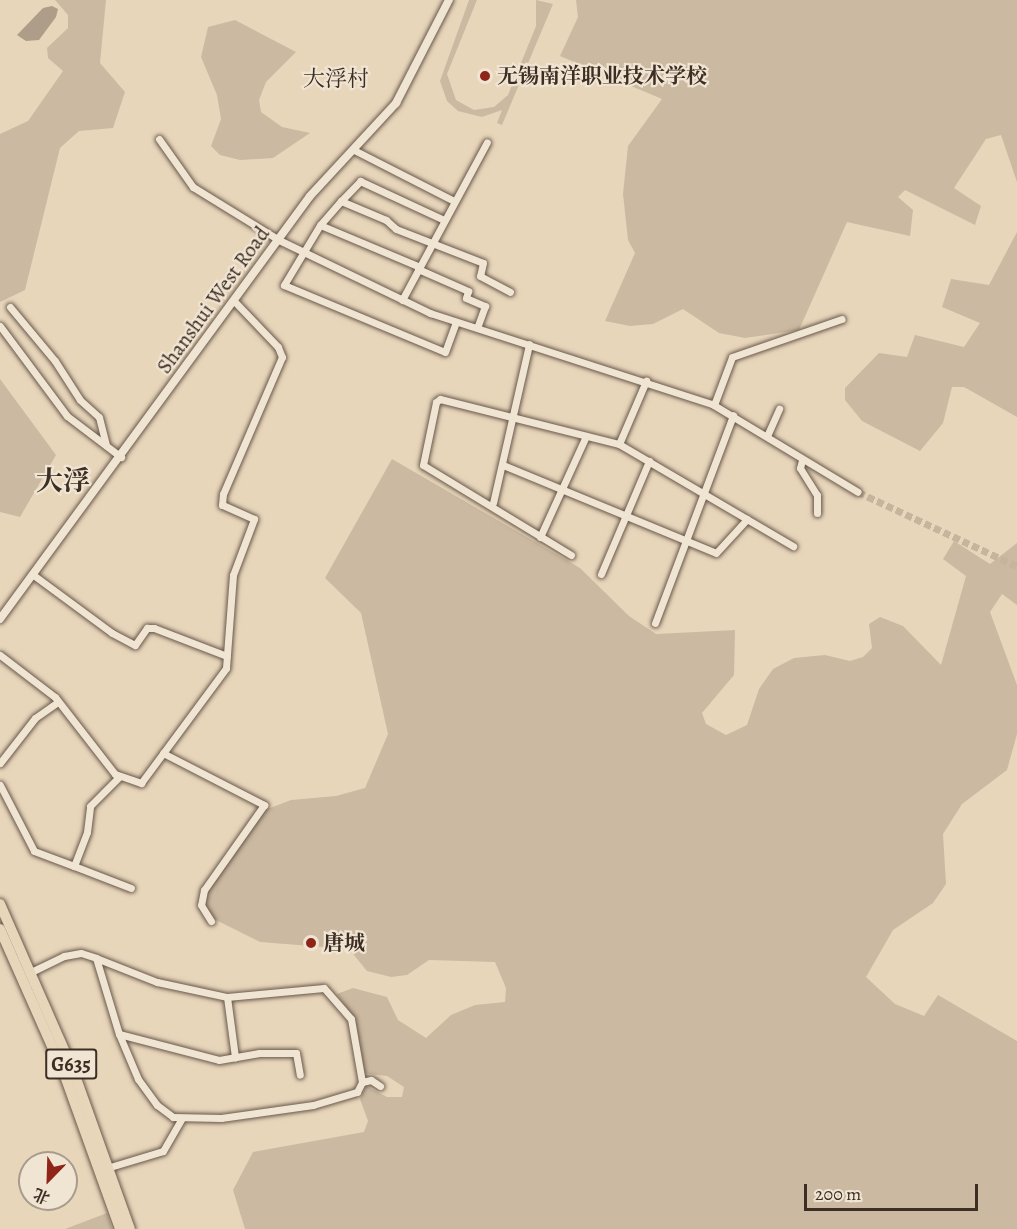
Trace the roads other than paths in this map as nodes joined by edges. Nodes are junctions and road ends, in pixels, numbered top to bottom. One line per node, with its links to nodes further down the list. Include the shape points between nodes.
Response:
1 (449, 0): 4 (street, Shanshui West Road, via 407,88)
2 (159, 139): 9 (street, via 193,187)
3 (487, 142): 6 (street)
4 (354, 150): 6 (street); 9 (street, Shanshui West Road, via 310,196)
5 (341, 201): 7 (street, via 360,181); 8 (street); 10 (street)
6 (454, 201): 7 (street)
7 (444, 220): 10 (street)
8 (320, 225): 11 (street); 12 (street)
9 (279, 240): 11 (street); 15 (street, Shanshui West Road)
10 (432, 243): 12 (street); 13 (street, via 483,263 480,276)
11 (301, 251): 14 (street); 18 (street, via 284,285 445,352)
12 (419, 268): 14 (street); 20 (street, via 468,291 466,298 485,306)
13 (510, 292)
14 (402, 300): 18 (street)
15 (235, 302): 31 (street, Shanshui West Road); 51 (street, via 278,347 282,357 223,494 222,505 254,519 233,575)
16 (10, 308): 30 (street, via 56,361 80,400 99,417)
17 (842, 319): 23 (street, via 732,357)
18 (456, 321): 20 (street)
19 (0, 326): 30 (street, via 67,416)
20 (477, 328): 21 (street)
21 (530, 344): 22 (street); 26 (street)
22 (646, 381): 23 (street); 29 (street)
23 (714, 405): 25 (street)
24 (779, 410): 28 (street)
25 (733, 415): 28 (street); 37 (street)
26 (513, 418): 27 (street); 34 (street); 38 (street, via 440,399 436,402 423,465)
27 (586, 436): 29 (street); 35 (street)
28 (768, 436): 32 (street)
29 (619, 444): 33 (street)
30 (106, 445): 31 (street)
31 (121, 457): 46 (street, Shanshui West Road)
32 (802, 459): 36 (street); 39 (street, via 800,468 817,495)
33 (649, 461): 37 (street); 40 (street)
34 (503, 465): 35 (street); 38 (street)
35 (564, 490): 40 (street); 42 (street)
36 (858, 492)
37 (703, 493): 41 (street); 43 (street)
38 (493, 503): 42 (street, via 511,521)
39 (817, 513)
40 (627, 516): 43 (street); 47 (street)
41 (747, 519): 43 (street, via 716,553); 44 (street)
42 (540, 537): 45 (street)
43 (686, 540): 49 (street)
44 (793, 546)
45 (571, 555)
46 (32, 574): 48 (street, Shanshui West Road); 51 (street, via 135,645 147,628 154,628)
47 (601, 574)
48 (0, 619)
49 (655, 623)
50 (0, 655): 52 (street)
51 (226, 656): 53 (street, via 226,668)
52 (58, 702): 54 (street, via 35,718); 55 (street)
53 (163, 753): 55 (street, via 141,783); 60 (street, via 264,805 204,890 201,906)
54 (0, 763)
55 (120, 776): 57 (street, via 90,807 87,832)
56 (0, 785): 57 (street, via 34,851)
57 (74, 867): 58 (street)
58 (131, 888)
59 (0, 904): 63 (highway, G635)
60 (211, 921)
61 (0, 929): 72 (highway, G635, via 66,1076)
62 (96, 958): 63 (street, via 81,953 64,956); 64 (street, via 157,982); 65 (street)
63 (31, 972): 71 (highway, G635)
64 (227, 997): 66 (street); 68 (street, via 324,988 351,1018)
65 (119, 1034): 66 (street, via 197,1056); 70 (street, via 138,1079 158,1105)
66 (234, 1057): 67 (street, via 296,1053)
67 (300, 1075)
68 (362, 1082): 69 (street, via 371,1080); 70 (street, via 357,1092 313,1105 221,1118)
69 (380, 1086)
70 (182, 1118): 71 (street, via 163,1151)
71 (110, 1167): 73 (highway, G635)
72 (120, 1229)
73 (130, 1229)

